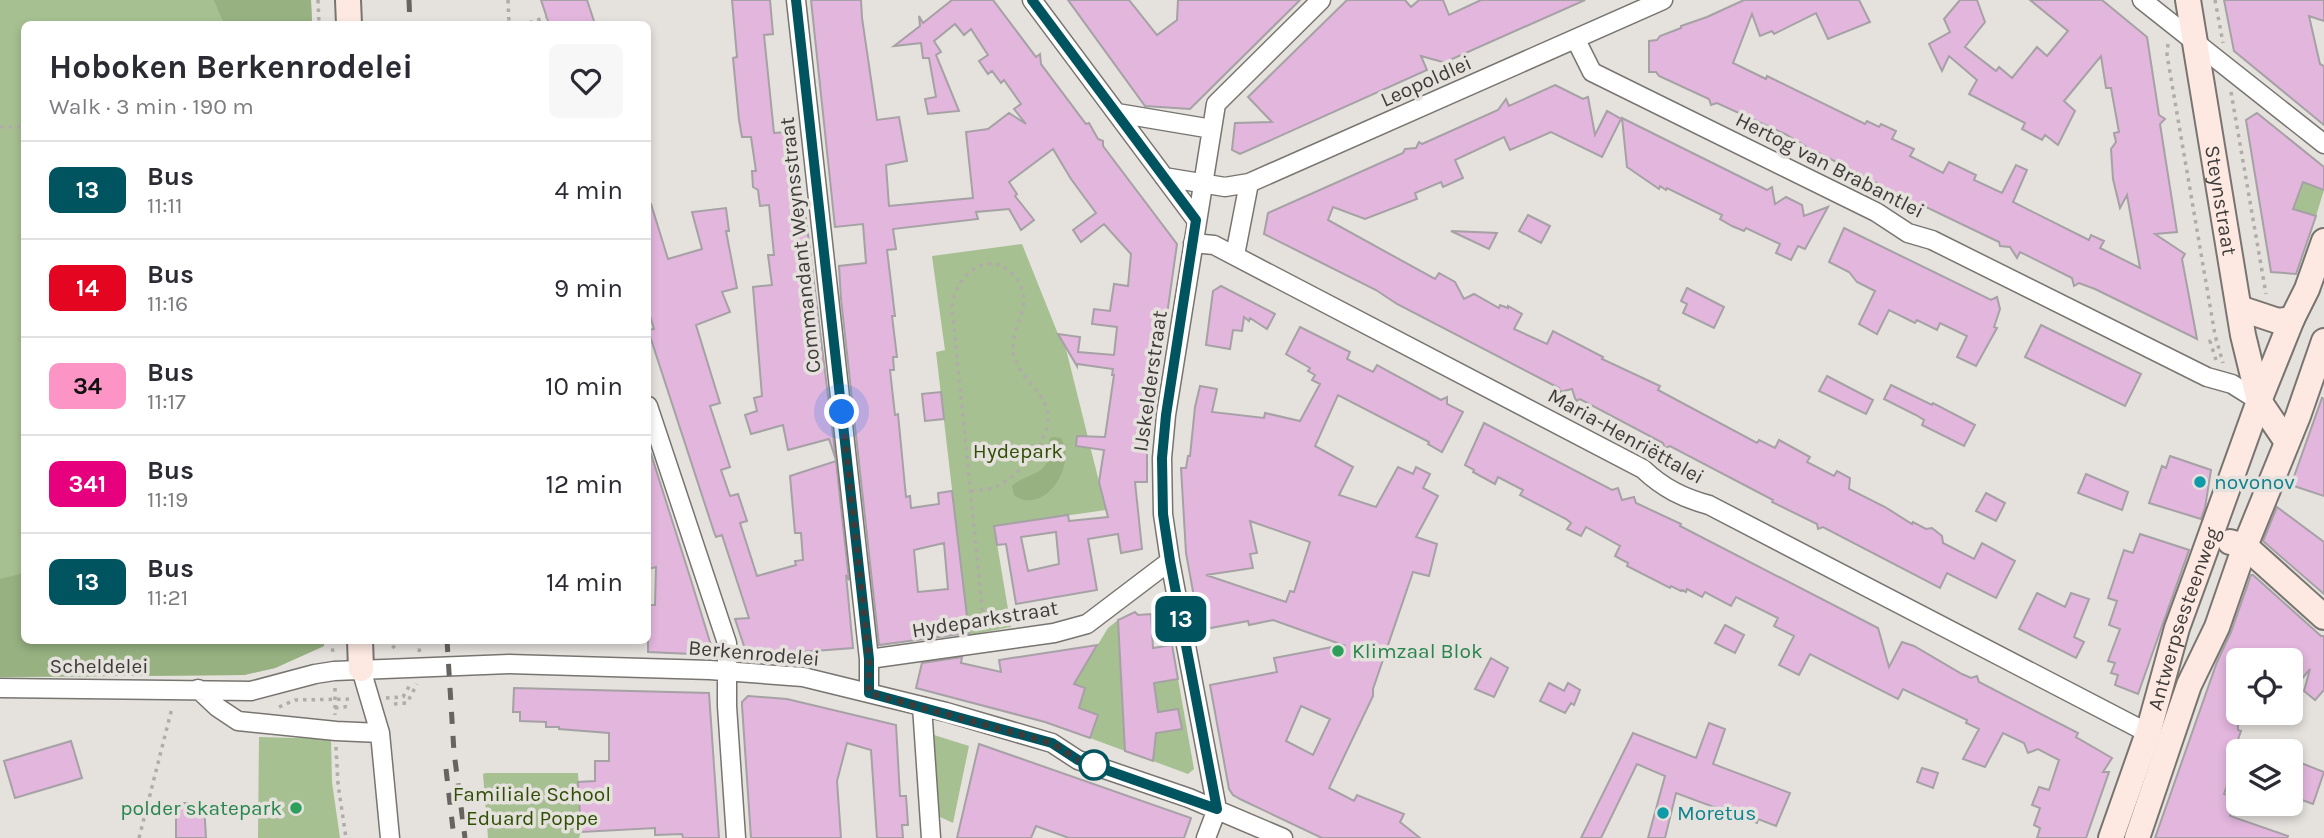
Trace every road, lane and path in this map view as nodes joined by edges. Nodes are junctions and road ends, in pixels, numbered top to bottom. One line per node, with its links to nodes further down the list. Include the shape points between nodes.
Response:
1 (318, 0): 12 (path)
2 (348, 0): 13 (street)
3 (508, 0): 14 (path)
4 (796, 0): 50 (street, Commandant Weynsstraat)
5 (1032, 0): 20 (street)
6 (1321, 0): 23 (street, IJskelderstraat, via 1216,104)
7 (1663, 0): 17 (street, Leopoldlei)
8 (2142, 0): 16 (street)
9 (2188, 0): 18 (street, Steynstraat)
10 (2215, 0): 19 (path)
11 (547, 17): 15 (path)
12 (318, 21)
13 (349, 21)
14 (509, 21)
15 (534, 21)
16 (2168, 21): 18 (street); 37 (path, via 2167,55 2215,335)
17 (1576, 40): 26 (street, Leopoldlei); 37 (street, Hertog van Brabantlei, via 1592,72 1876,212 1908,233 1932,240 2207,377)
18 (2196, 45): 19 (street); 32 (street, Steynstraat)
19 (2227, 69): 24 (street); 33 (path, via 2267,295)
20 (1117, 113): 23 (street); 25 (street)
21 (0, 127): 22 (path)
22 (21, 127)
23 (1212, 129): 27 (street, IJskelderstraat)
24 (2324, 144)
25 (1164, 177): 27 (street, Leopoldlei); 28 (street)
26 (1249, 183): 27 (street, Leopoldlei); 31 (street)
27 (1203, 184): 28 (street, IJskelderstraat)
28 (1196, 220): 30 (street, IJskelderstraat)
29 (2324, 241): 34 (street, Antwerpsesteenweg)
30 (1193, 243): 31 (street, Maria-Henriëttalei, via 1214,245); 44 (street, IJskelderstraat, via 1162,458)
31 (1234, 255): 63 (street, Maria-Henriëttalei, via 1643,470 1660,485 1709,505)
32 (2239, 309): 33 (street); 36 (street, Steynstraat)
33 (2264, 317): 34 (street)
34 (2292, 318): 38 (street, Antwerpsesteenweg)
35 (2324, 341): 40 (street, Antwerpsesteenweg)
36 (2249, 359): 37 (street, via 2243,374); 38 (street, Steynstraat)
37 (2231, 384): 38 (street, Hertog van Brabantlei)
38 (2259, 401): 40 (street); 42 (street, Antwerpsesteenweg)
39 (651, 415): 52 (street, via 727,643)
40 (2287, 442): 43 (street, Antwerpsesteenweg)
41 (971, 491): 41 (path, via 953,298 968,272 981,265 995,265 1014,275 1021,288 1024,309 1013,353 1045,403 1047,419 1040,444 1023,467 999,485); 46 (path)
42 (2211, 534): 43 (street); 63 (street, Antwerpsesteenweg)
43 (2245, 546): 45 (street); 73 (street, Antwerpsesteenweg, via 2217,627 2189,685)
44 (1170, 561): 46 (street, Hydeparkstraat, via 1087,624 1054,634); 64 (street, IJskelderstraat)
45 (2324, 617)
46 (985, 643): 50 (street, Hydeparkstraat)
47 (360, 644): 51 (street)
48 (420, 644): 49 (path)
49 (418, 655)
50 (869, 659): 56 (street, Commandant Weynsstraat)
51 (361, 669): 52 (street, Berkenrodelei, via 509,664); 55 (street, Scheldelei, via 314,674 251,691); 62 (street)
52 (729, 671): 56 (street, Berkenrodelei, via 803,677); 68 (street)
53 (0, 688): 54 (street, Scheldelei)
54 (177, 689): 55 (street, Scheldelei); 65 (path)
55 (198, 689): 61 (street, via 238,720)
56 (869, 693): 59 (street, Berkenrodelei)
57 (335, 700): 60 (path)
58 (351, 706): 60 (path)
59 (922, 706): 64 (street, Berkenrodelei, via 1052,743 1078,760); 69 (street)
60 (335, 708): 61 (path)
61 (335, 731): 62 (street); 66 (path)
62 (380, 733): 67 (street)
63 (2148, 733): 72 (street, Antwerpsesteenweg)
64 (1217, 809): 70 (street); 71 (street, Berkenrodelei)
65 (139, 838)
66 (346, 838)
67 (390, 838)
68 (736, 838)
69 (931, 838)
70 (1206, 838)
71 (1283, 838)
72 (2111, 838)
73 (2137, 838)

